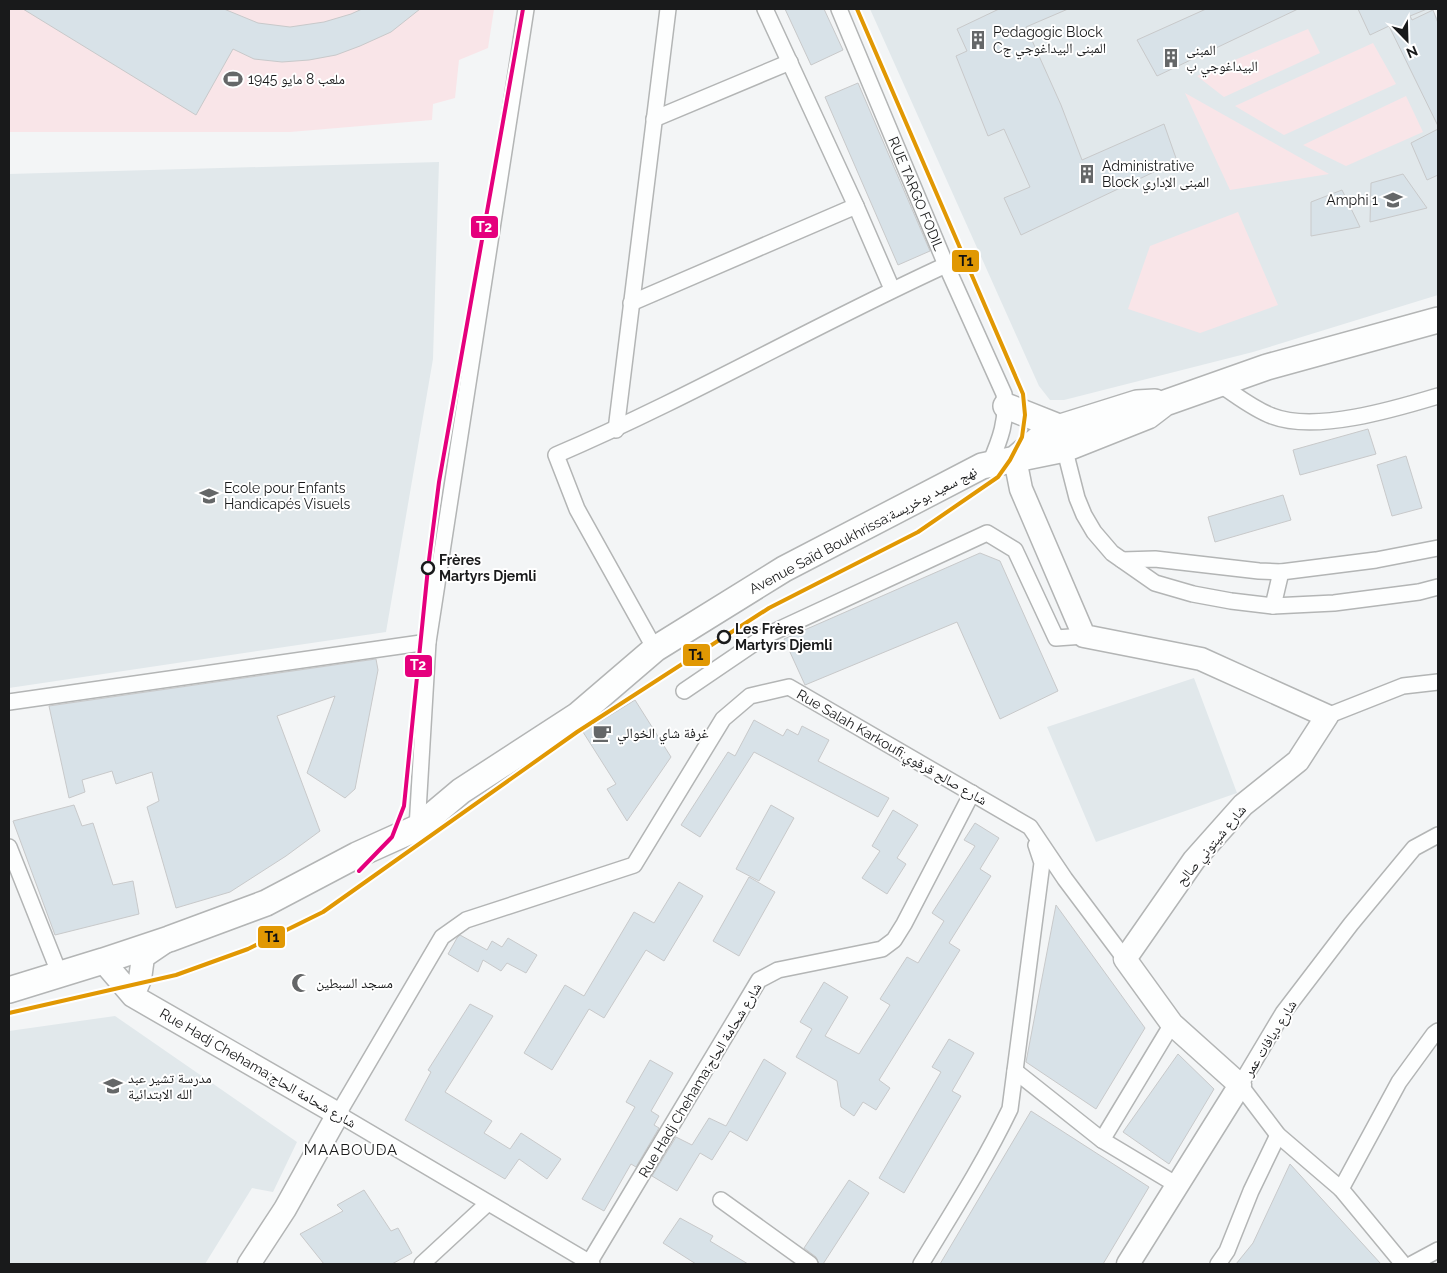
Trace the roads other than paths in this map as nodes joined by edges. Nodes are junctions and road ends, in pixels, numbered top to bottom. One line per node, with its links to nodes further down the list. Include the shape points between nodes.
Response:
1 (526, 9): 25 (street)
2 (668, 9): 6 (street)
3 (765, 9): 5 (street)
4 (839, 9): 8 (street, RUE TARGO FODIL)
5 (790, 62): 6 (street); 7 (street)
6 (654, 120): 10 (street)
7 (856, 206): 9 (street); 10 (street)
8 (946, 265): 9 (street); 14 (street, RUE TARGO FODIL, via 1004,394)
9 (892, 290): 15 (street)
10 (631, 304): 15 (street)
11 (1438, 320): 12 (main road, Avenue Saïd Boukhrissa;نهج سعيد بوخريسة, via 1308,355)
12 (1219, 384): 13 (street, via 1273,417 1292,422 1313,423 1390,411); 16 (main road, Avenue Saïd Boukhrissa;نهج سعيد بوخريسة, via 1166,403 1137,403)
13 (1438, 396)
14 (1006, 406): 16 (main road); 18 (street, RUE TARGO FODIL, via 1001,438)
15 (616, 430): 26 (street, via 556,455 577,509)
16 (1062, 438): 17 (main road, Avenue Saïd Boukhrissa;نهج سعيد بوخريسة); 20 (street, via 1084,515 1094,532)
17 (1015, 459): 18 (main road, Avenue Saïd Boukhrissa;نهج سعيد بوخريسة); 24 (street, via 1021,489)
18 (990, 463): 26 (main road, Avenue Saïd Boukhrissa;نهج سعيد بوخريسة, via 784,569)
19 (1438, 548): 21 (street)
20 (1122, 560): 21 (street, via 1172,560); 23 (street, via 1155,583 1193,594)
21 (1281, 572): 23 (street)
22 (1438, 587): 23 (street, via 1334,604)
23 (1274, 606)
24 (1084, 636): 28 (street, via 1056,638 1015,550 987,533 765,636); 30 (street, via 1201,659)
25 (428, 642): 29 (street); 33 (street)
26 (655, 649): 33 (main road, Avenue Saïd Boukhrissa;نهج سعيد بوخريسة, via 578,715 461,791)
27 (1438, 682): 30 (street, via 1403,686)
28 (684, 691)
29 (9, 702)
30 (1327, 716): 37 (street, شارع شيتوني صالح, via 1298,761 1243,805 1194,860)
31 (972, 793): 32 (street, Rue Salah Karkoufi;شارع صالح قرقوي); 46 (street, Rue Salah Karkoufi;شارع صالح قرقوي, via 789,688 750,696 722,719 634,865 466,920 442,937); 54 (street, Rue Hadj Chehama;شارع شحامة الحاج, via 894,940 882,949 778,970 759,980)
32 (1030, 827): 37 (street, Rue Salah Karkoufi;شارع صالح قرقوي); 44 (street, via 1042,863)
33 (417, 828): 36 (main road, Avenue Saïd Boukhrissa;نهج سعيد بوخريسة, via 266,902)
34 (1438, 835): 45 (street, شارع ديافات عمر, via 1414,848 1351,924 1283,1013)
35 (9, 846): 39 (street)
36 (169, 939): 38 (main road, Avenue Saïd Boukhrissa;نهج سعيد بوخريسة); 41 (street, via 143,957 140,979)
37 (1125, 959): 42 (street)
38 (103, 962): 39 (main road, Avenue Saïd Boukhrissa;نهج سعيد بوخريسة); 41 (street, Rue Hadj Chehama;شارع شحامة الحاج)
39 (60, 975): 40 (main road, Avenue Saïd Boukhrissa;نهج سعيد بوخريسة)
40 (9, 990)
41 (133, 996): 46 (street, Rue Hadj Chehama;شارع شحامة الحاج)
42 (1172, 1024): 45 (street); 48 (street)
43 (1437, 1035): 50 (street, via 1399,1082)
44 (1015, 1071): 48 (street); 58 (street, via 1010,1109)
45 (1240, 1086): 47 (street); 49 (street, شارع ديافات عمر)
46 (338, 1114): 52 (street, Rue Hadj Chehama;شارع شحامة الحاج); 55 (street, Rue Salah Karkoufi;شارع صالح قرقوي, via 285,1209)
47 (1278, 1135): 50 (street); 60 (street, via 1227,1251)
48 (1102, 1140): 49 (street)
49 (1177, 1185): 59 (street, شارع ديافات عمر)
50 (1341, 1189): 61 (street)
51 (721, 1200): 57 (street)
52 (488, 1203): 54 (street, Rue Hadj Chehama;شارع شحامة الحاج); 56 (street)
53 (1438, 1250): 62 (street)
54 (582, 1262)
55 (249, 1264)
56 (422, 1264)
57 (810, 1264)
58 (921, 1264)
59 (1128, 1264)
60 (1218, 1264)
61 (1403, 1264)
62 (1412, 1264)

